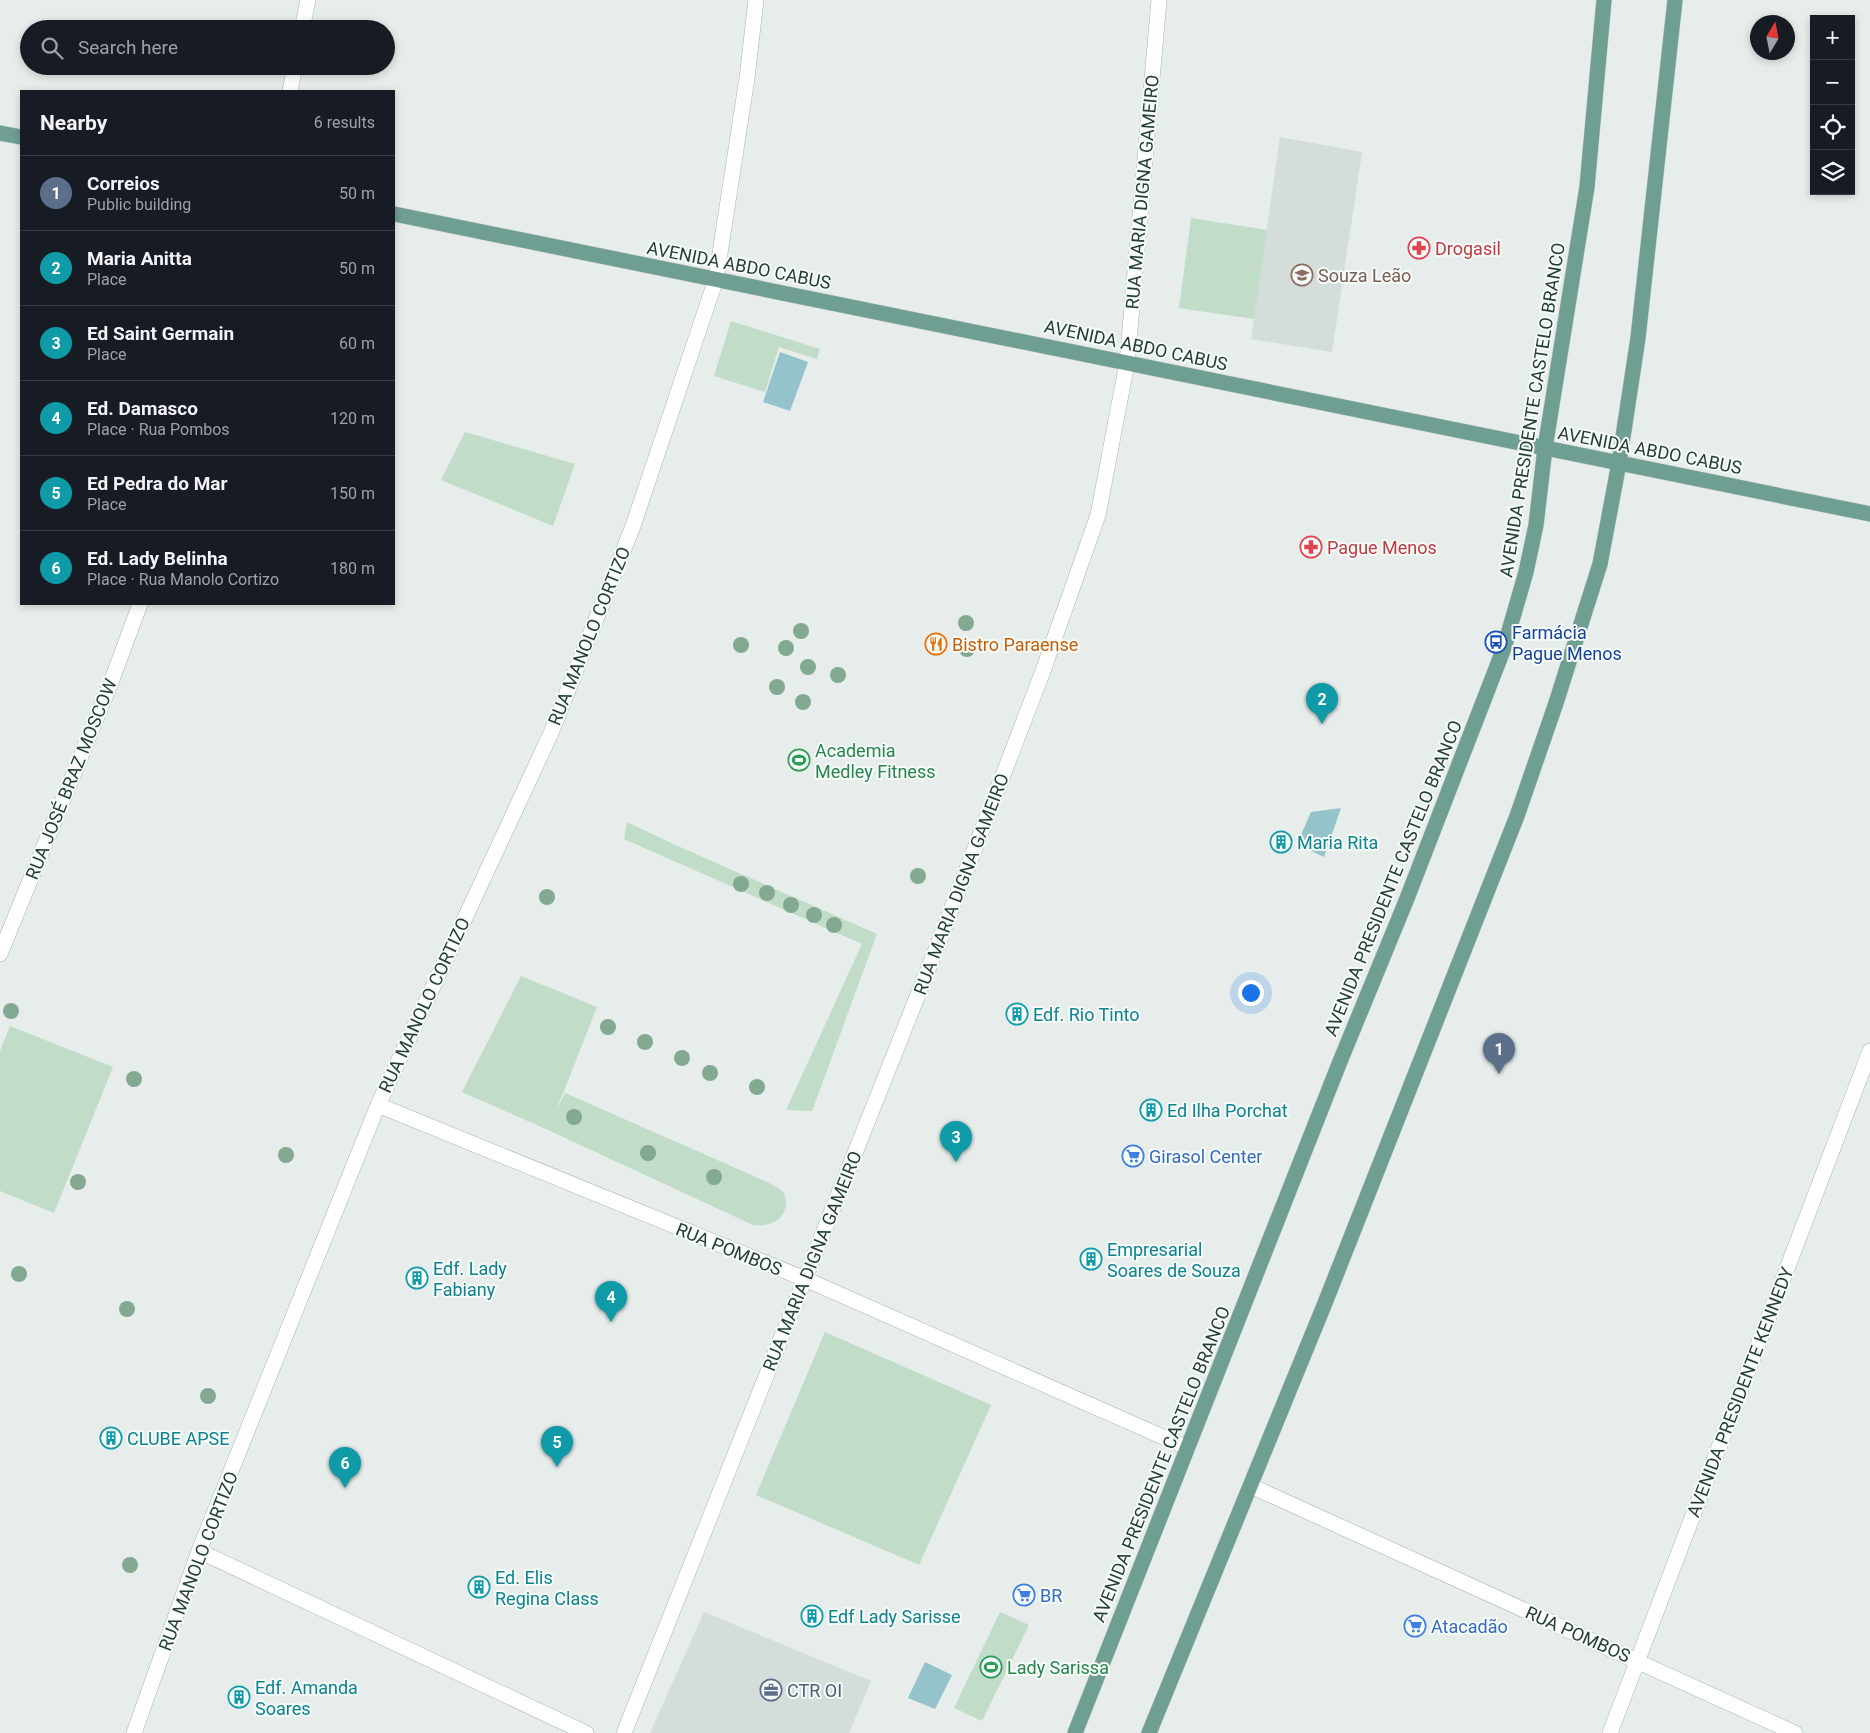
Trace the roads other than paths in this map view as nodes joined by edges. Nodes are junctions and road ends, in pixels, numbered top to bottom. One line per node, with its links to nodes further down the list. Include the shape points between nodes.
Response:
1 (308, 0): 6 (street)
2 (756, 0): 12 (street, RUA MANOLO CORTIZO)
3 (1159, 0): 13 (street, RUA MARIA DIGNA GAMEIRO)
4 (1604, 0): 14 (main road, AVENIDA PRESIDENTE CASTELO BRANCO, via 1587,187)
5 (1675, 0): 15 (main road, via 1638,338)
6 (304, 20)
7 (293, 75): 8 (street)
8 (290, 90)
9 (0, 133): 10 (main road)
10 (20, 137)
11 (395, 214): 12 (main road, AVENIDA ABDO CABUS)
12 (716, 279): 13 (main road, AVENIDA ABDO CABUS); 20 (street, RUA MANOLO CORTIZO, via 633,526 551,733)
13 (1127, 363): 14 (main road, AVENIDA ABDO CABUS); 21 (street, RUA MARIA DIGNA GAMEIRO, via 1098,515 1043,671 939,943)
14 (1545, 448): 15 (main road, AVENIDA ABDO CABUS); 22 (main road, AVENIDA PRESIDENTE CASTELO BRANCO, via 1536,525 1504,648)
15 (1620, 463): 16 (main road, AVENIDA ABDO CABUS); 23 (main road, via 1600,564 1517,816)
16 (1870, 514)
17 (140, 605): 18 (street, RUA JOSÉ BRAZ MOSCOW)
18 (0, 954)
19 (1870, 1051): 25 (street, AVENIDA PRESIDENTE KENNEDY)
20 (378, 1106): 21 (street, RUA POMBOS); 24 (street, RUA MANOLO CORTIZO)
21 (805, 1279): 22 (street, RUA POMBOS); 28 (street, RUA MARIA DIGNA GAMEIRO)
22 (1188, 1448): 29 (main road, AVENIDA PRESIDENTE CASTELO BRANCO)
23 (1251, 1486): 25 (street, RUA POMBOS); 30 (main road)
24 (199, 1551): 26 (street, RUA MANOLO CORTIZO); 27 (street)
25 (1638, 1662): 31 (street, AVENIDA PRESIDENTE KENNEDY); 32 (street, RUA POMBOS)
26 (134, 1733)
27 (586, 1733)
28 (624, 1733)
29 (1075, 1733)
30 (1149, 1733)
31 (1610, 1733)
32 (1795, 1733)

